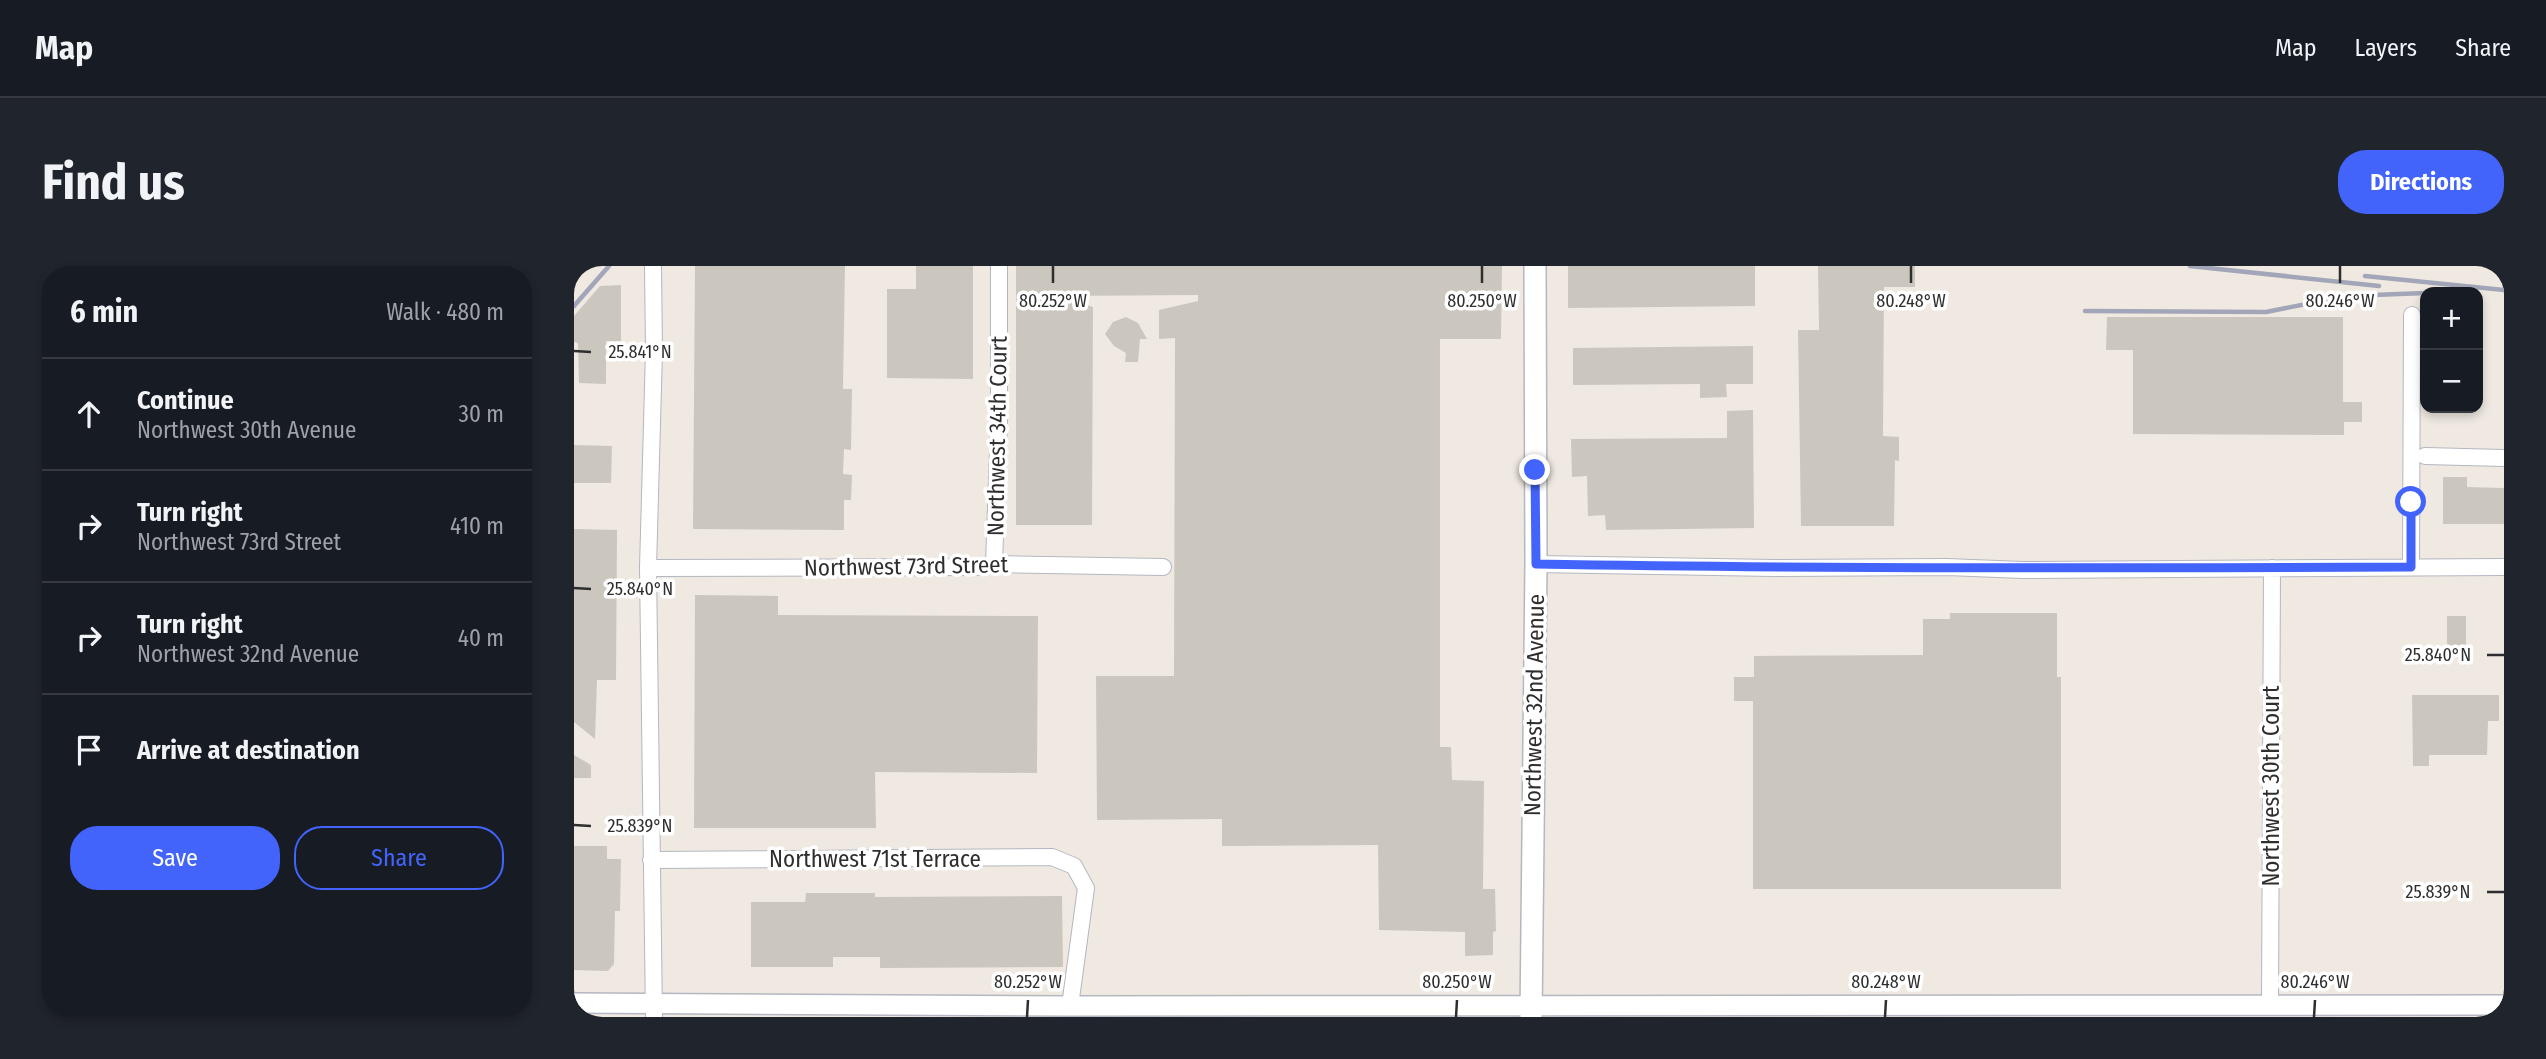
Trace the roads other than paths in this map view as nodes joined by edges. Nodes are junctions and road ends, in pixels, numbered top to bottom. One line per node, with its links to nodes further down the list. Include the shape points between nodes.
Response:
1 (653, 266): 12 (street)
2 (999, 266): 7 (street, Northwest 34th Court)
3 (1535, 266): 8 (main road, Northwest 32nd Avenue)
4 (2412, 315): 10 (street)
5 (2425, 456): 6 (street)
6 (2504, 458)
7 (994, 564): 9 (street, Northwest 73rd Street); 12 (street, Northwest 73rd Street)
8 (1536, 564): 13 (street); 20 (main road, Northwest 32nd Avenue)
9 (1163, 567)
10 (2411, 567): 11 (street); 13 (street)
11 (2504, 567)
12 (649, 568): 14 (street)
13 (2272, 568): 16 (street, Northwest 30th Court)
14 (650, 860): 18 (street, Northwest 71st Terrace, via 1052,857 1074,866 1086,887); 19 (street)
15 (574, 1003): 19 (street)
16 (2270, 1005): 21 (street); 22 (street)
17 (2504, 1005): 22 (street)
18 (1070, 1006): 19 (street); 20 (street)
19 (654, 1011)
20 (1531, 1011): 21 (street)
21 (1980, 1011)
22 (2411, 1011)

